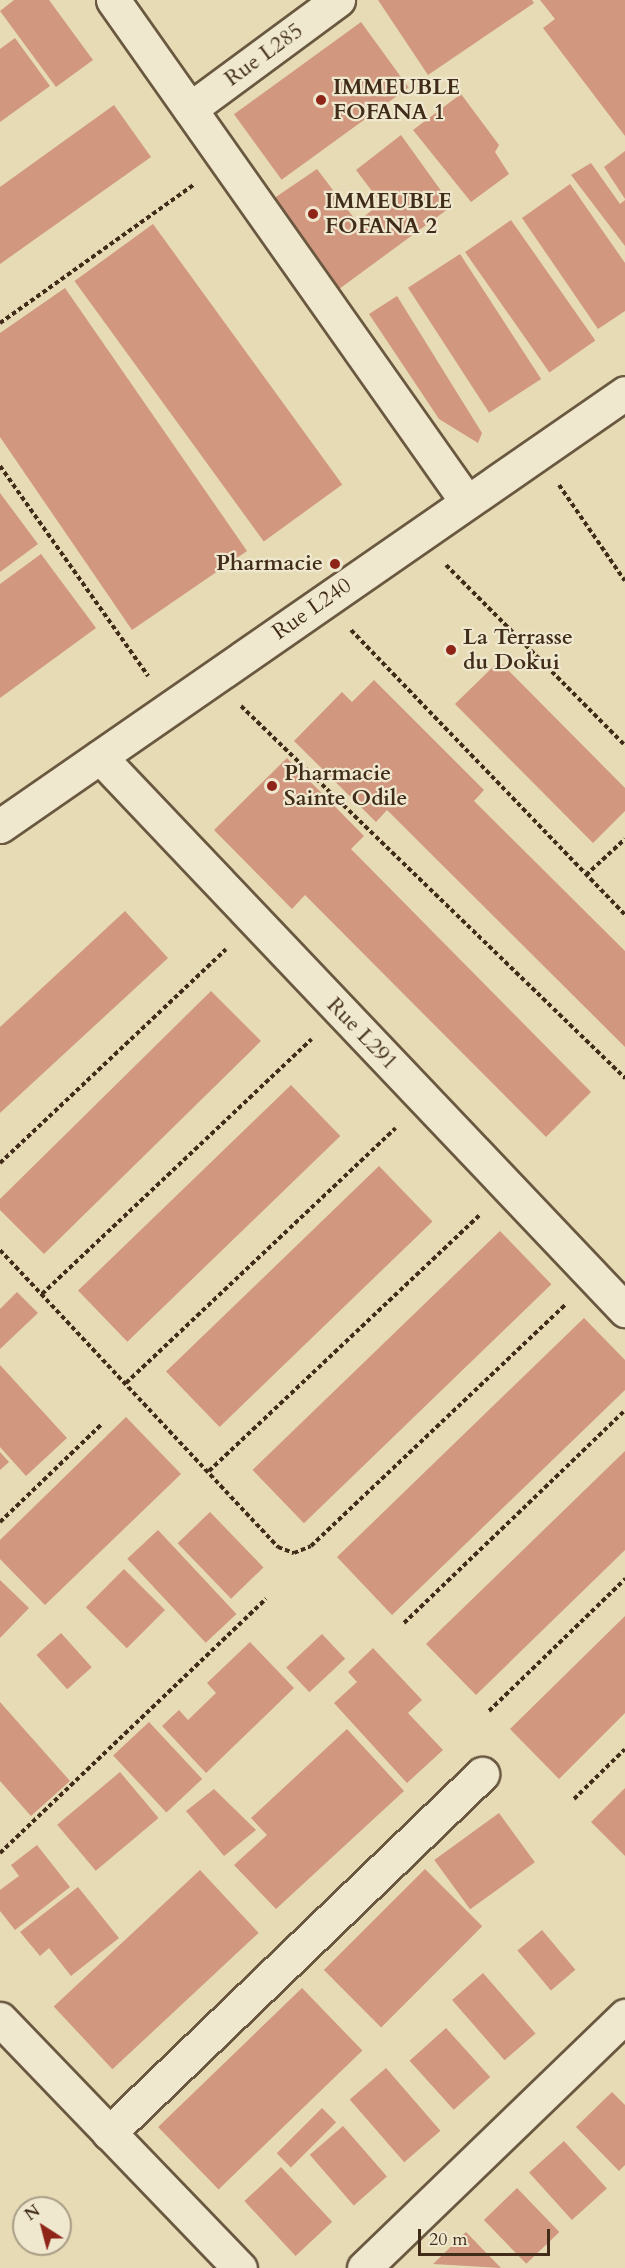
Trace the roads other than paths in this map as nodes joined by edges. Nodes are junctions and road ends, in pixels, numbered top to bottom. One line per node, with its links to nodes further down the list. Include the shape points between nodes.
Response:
1 (113, 0): 3 (street)
2 (338, 0): 3 (street, Rue L285)
3 (190, 109): 5 (street)
4 (625, 393): 5 (street, Rue L240)
5 (467, 502): 6 (street, Rue L240)
6 (100, 757): 7 (street, Rue L240); 8 (street, Rue L291)
7 (0, 826)
8 (625, 1310)
9 (482, 1774): 12 (street)
10 (625, 2016): 14 (street)
11 (0, 2019): 12 (street)
12 (109, 2133): 13 (street)
13 (240, 2268)
14 (364, 2268)

